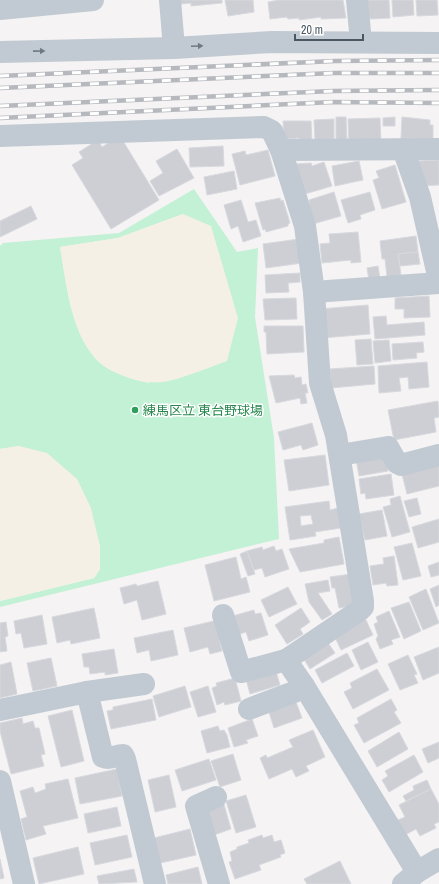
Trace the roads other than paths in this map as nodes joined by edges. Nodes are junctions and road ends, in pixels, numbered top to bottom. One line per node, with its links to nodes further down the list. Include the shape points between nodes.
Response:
1 (93, 0): 4 (street)
2 (170, 0): 7 (street)
3 (357, 0): 5 (street)
4 (0, 9)
5 (361, 42): 6 (street); 7 (street, one-way to 5, via 272,42)
6 (439, 43)
7 (174, 48): 8 (street, one-way to 7)
8 (0, 52)
9 (0, 136): 12 (street, via 264,127 272,131)
10 (403, 149): 11 (street); 12 (street); 13 (street, via 420,198)
11 (439, 149)
12 (281, 150): 15 (street, via 305,226)
13 (439, 280)
14 (439, 283): 15 (street)
15 (314, 292): 16 (street, via 320,383)
16 (340, 455): 17 (street, via 388,447 397,463 401,465); 19 (street, via 363,607)
17 (439, 455)
18 (223, 615): 19 (street, via 240,672)
19 (286, 660): 21 (street)
20 (144, 684): 22 (street)
21 (304, 686): 23 (street); 28 (street)
22 (87, 692): 24 (street); 30 (street, via 103,757 123,755 125,759)
23 (249, 709)
24 (0, 710)
25 (0, 781): 29 (street)
26 (216, 797): 31 (street, via 196,806)
27 (439, 859): 28 (street)
28 (412, 880)
29 (24, 884)
30 (155, 884)
31 (219, 884)

